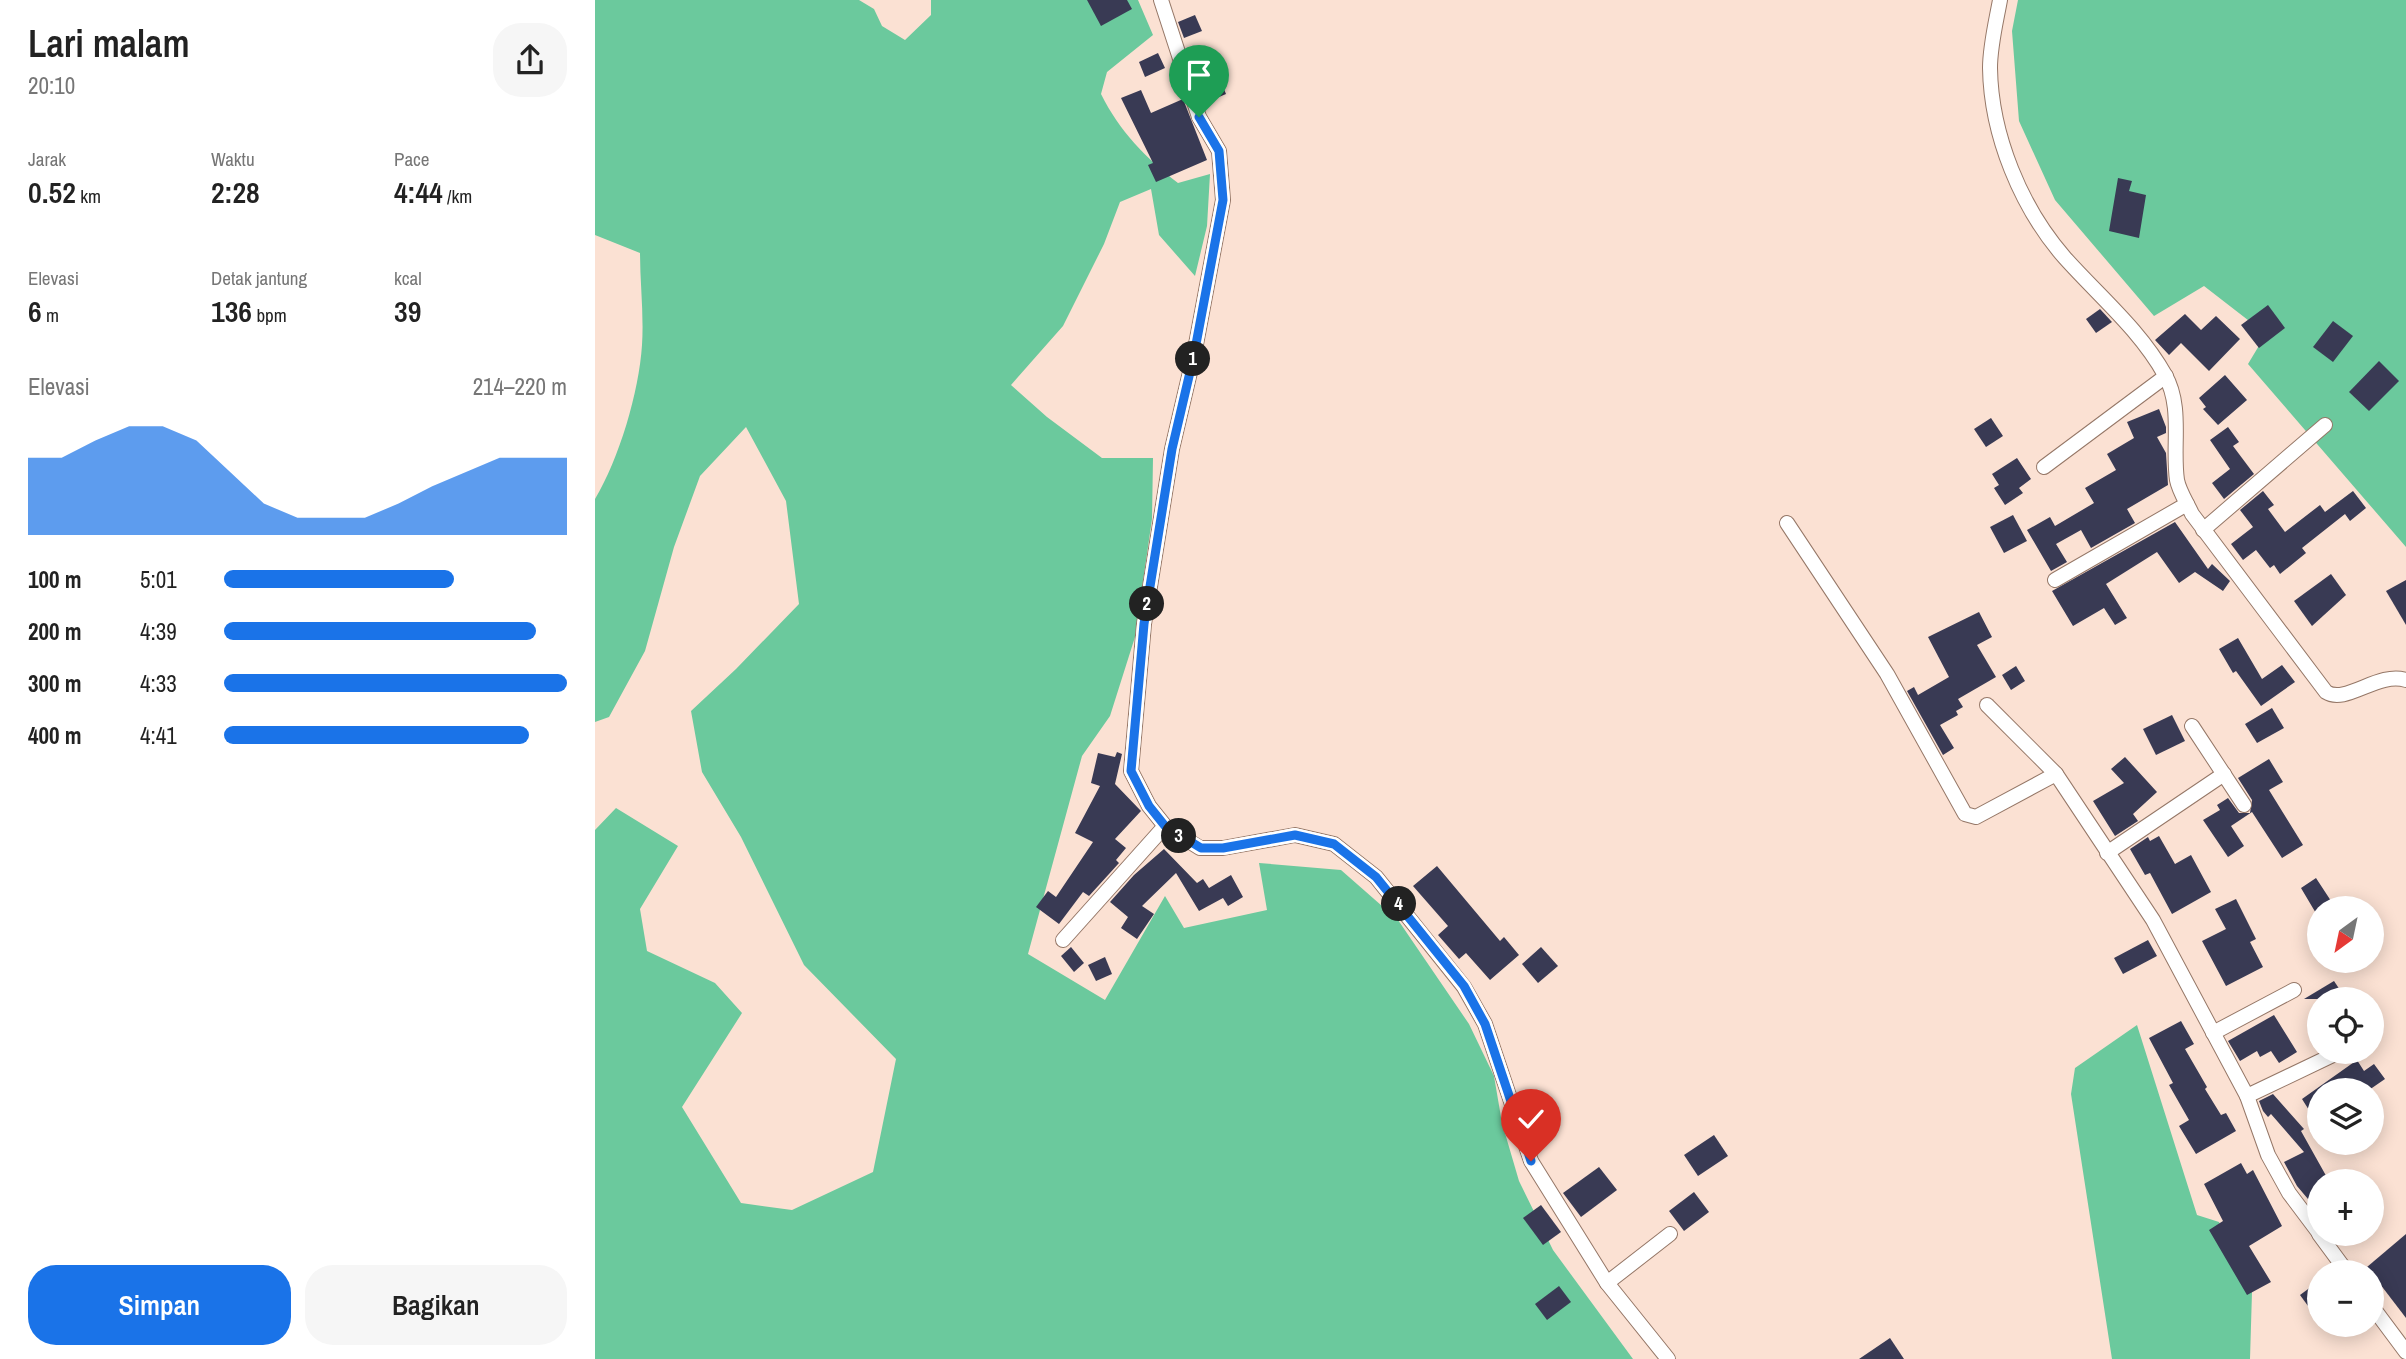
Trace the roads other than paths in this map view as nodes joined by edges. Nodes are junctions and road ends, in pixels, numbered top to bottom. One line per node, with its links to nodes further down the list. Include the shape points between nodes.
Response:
1 (1161, 0): 16 (street, via 1199,117 1219,151 1223,200 1172,449 1133,726 1131,771)
2 (2000, 0): 3 (street, via 1990,68 2008,161 2031,211 2063,256 2135,333)
3 (2165, 376): 5 (street); 6 (street, via 2176,424 2178,484)
4 (2325, 425): 8 (street)
5 (2043, 467)
6 (2187, 504): 8 (street); 9 (street)
7 (1787, 523): 13 (street, via 1887,674 1965,814 1976,817)
8 (2203, 530): 10 (street, via 2326,692 2342,695 2388,677)
9 (2055, 579)
10 (2406, 680)
11 (1987, 705): 13 (street)
12 (2192, 726): 14 (street)
13 (2056, 774): 17 (street)
14 (2224, 774): 15 (street); 17 (street)
15 (2244, 805)
16 (1165, 826): 18 (street); 25 (street, via 1201,848 1211,849 1295,835 1316,838 1334,844 1376,877 1464,986 1485,1024 1531,1161)
17 (2107, 853): 20 (street, via 2153,920)
18 (1063, 940)
19 (2294, 990): 20 (street)
20 (2213, 1033): 22 (street)
21 (2314, 1064): 22 (street)
22 (2247, 1096): 23 (street, via 2268,1155)
23 (2307, 1217)
24 (1670, 1234): 25 (street)
25 (1607, 1283): 28 (street)
26 (2384, 1322): 27 (street)
27 (2406, 1352)
28 (1668, 1359)

